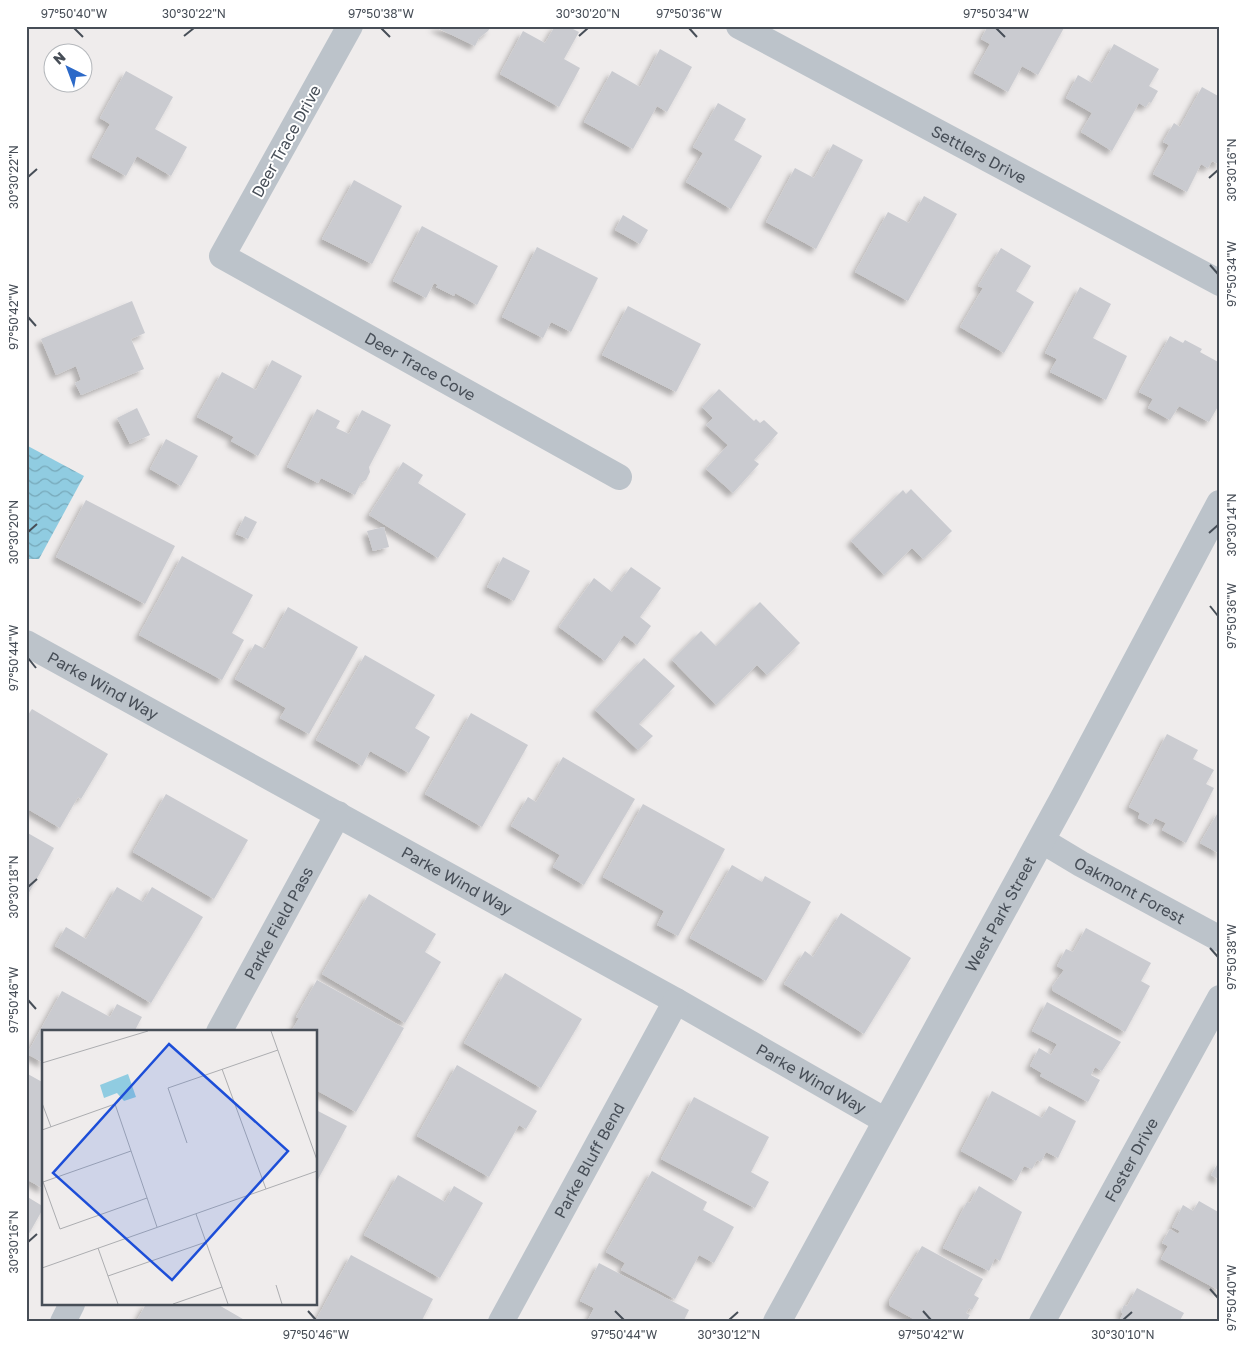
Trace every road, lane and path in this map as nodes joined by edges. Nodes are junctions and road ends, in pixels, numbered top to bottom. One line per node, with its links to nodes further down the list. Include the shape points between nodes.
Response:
1 (350, 26): 3 (street, Deer Trace Drive)
2 (739, 26): 4 (street, Settlers Drive)
3 (222, 256): 5 (street, Deer Trace Cove)
4 (1220, 283)
5 (619, 477)
6 (1220, 504): 9 (street, West Park Street)
7 (26, 643): 8 (street, Parke Wind Way)
8 (338, 814): 12 (street, Parke Wind Way); 13 (street, Parke Field Pass)
9 (1041, 840): 10 (street, Oakmont Forest); 14 (street, West Park Street)
10 (1220, 939)
11 (1220, 998): 19 (street, Foster Drive)
12 (676, 1001): 14 (street, Parke Wind Way); 17 (street, Parke Bluff Bend)
13 (221, 1030)
14 (886, 1121): 18 (street, West Park Street)
15 (71, 1306): 16 (street)
16 (63, 1322)
17 (502, 1322)
18 (776, 1322)
19 (1042, 1322)

